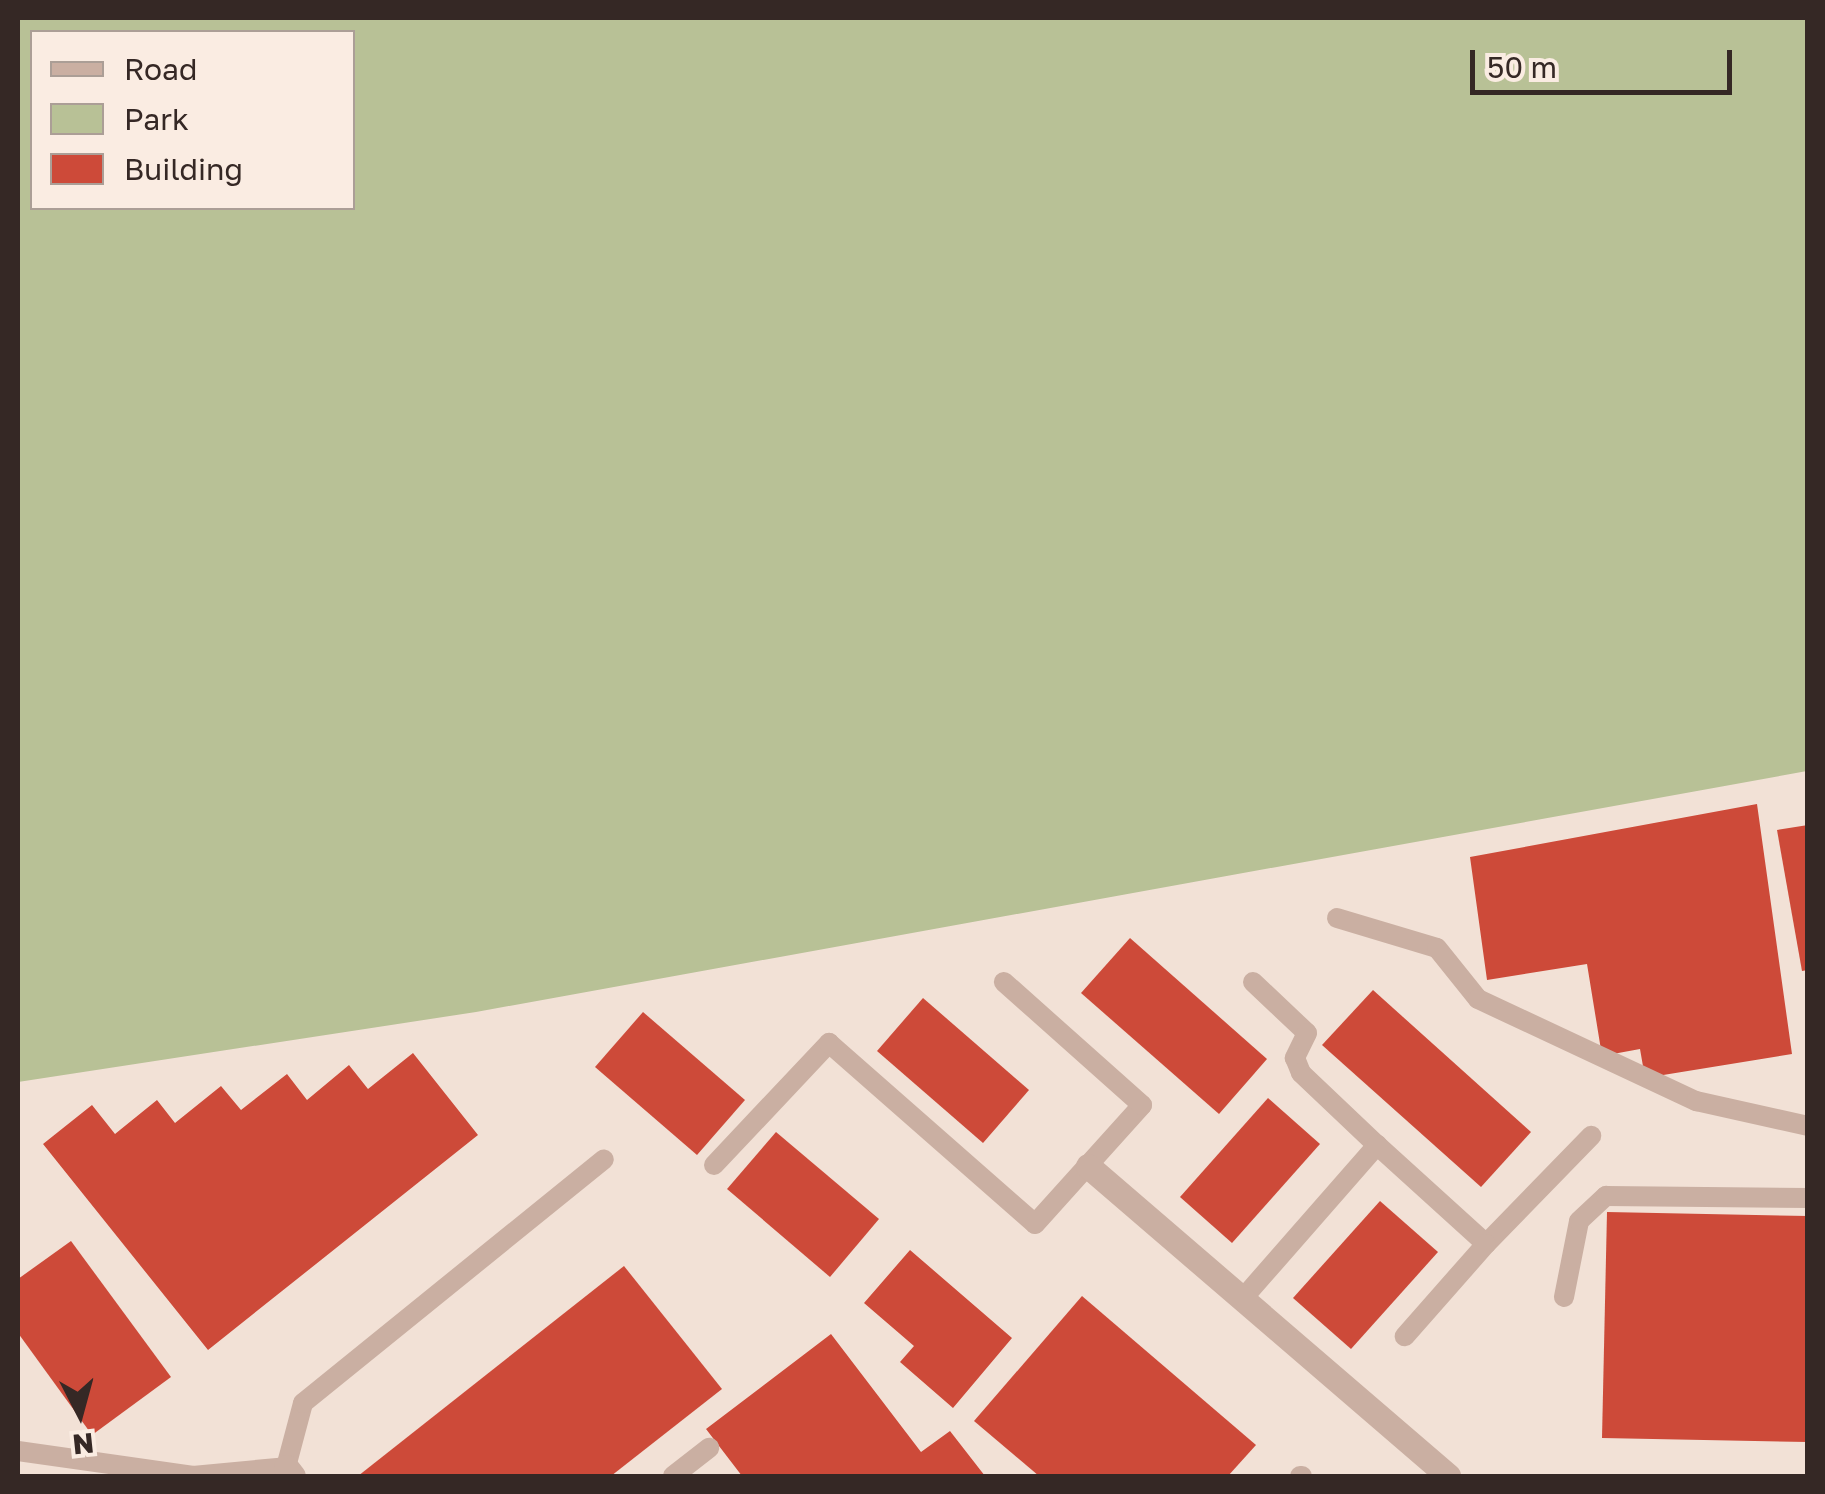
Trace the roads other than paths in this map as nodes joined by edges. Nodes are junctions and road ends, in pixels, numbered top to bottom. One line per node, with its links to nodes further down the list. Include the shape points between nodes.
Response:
1 (1337, 918): 4 (lane, via 1437,948 1478,999 1696,1102)
2 (1004, 982): 9 (lane, via 1142,1105)
3 (1253, 982): 6 (lane, via 1307,1033 1295,1058 1301,1073)
4 (1808, 1126)
5 (1591, 1136): 11 (lane)
6 (1376, 1146): 11 (lane); 12 (lane)
7 (604, 1159): 17 (lane, via 303,1403)
8 (714, 1166): 9 (lane, via 829,1043 1034,1224)
9 (1088, 1166): 12 (street)
10 (1808, 1198): 13 (lane, via 1606,1196 1579,1221)
11 (1486, 1244): 14 (lane)
12 (1245, 1296): 19 (street)
13 (1564, 1297)
14 (1405, 1336)
15 (708, 1448): 18 (lane)
16 (18, 1451): 17 (lane, via 193,1476)
17 (290, 1472)
18 (672, 1476)
19 (1447, 1476)

